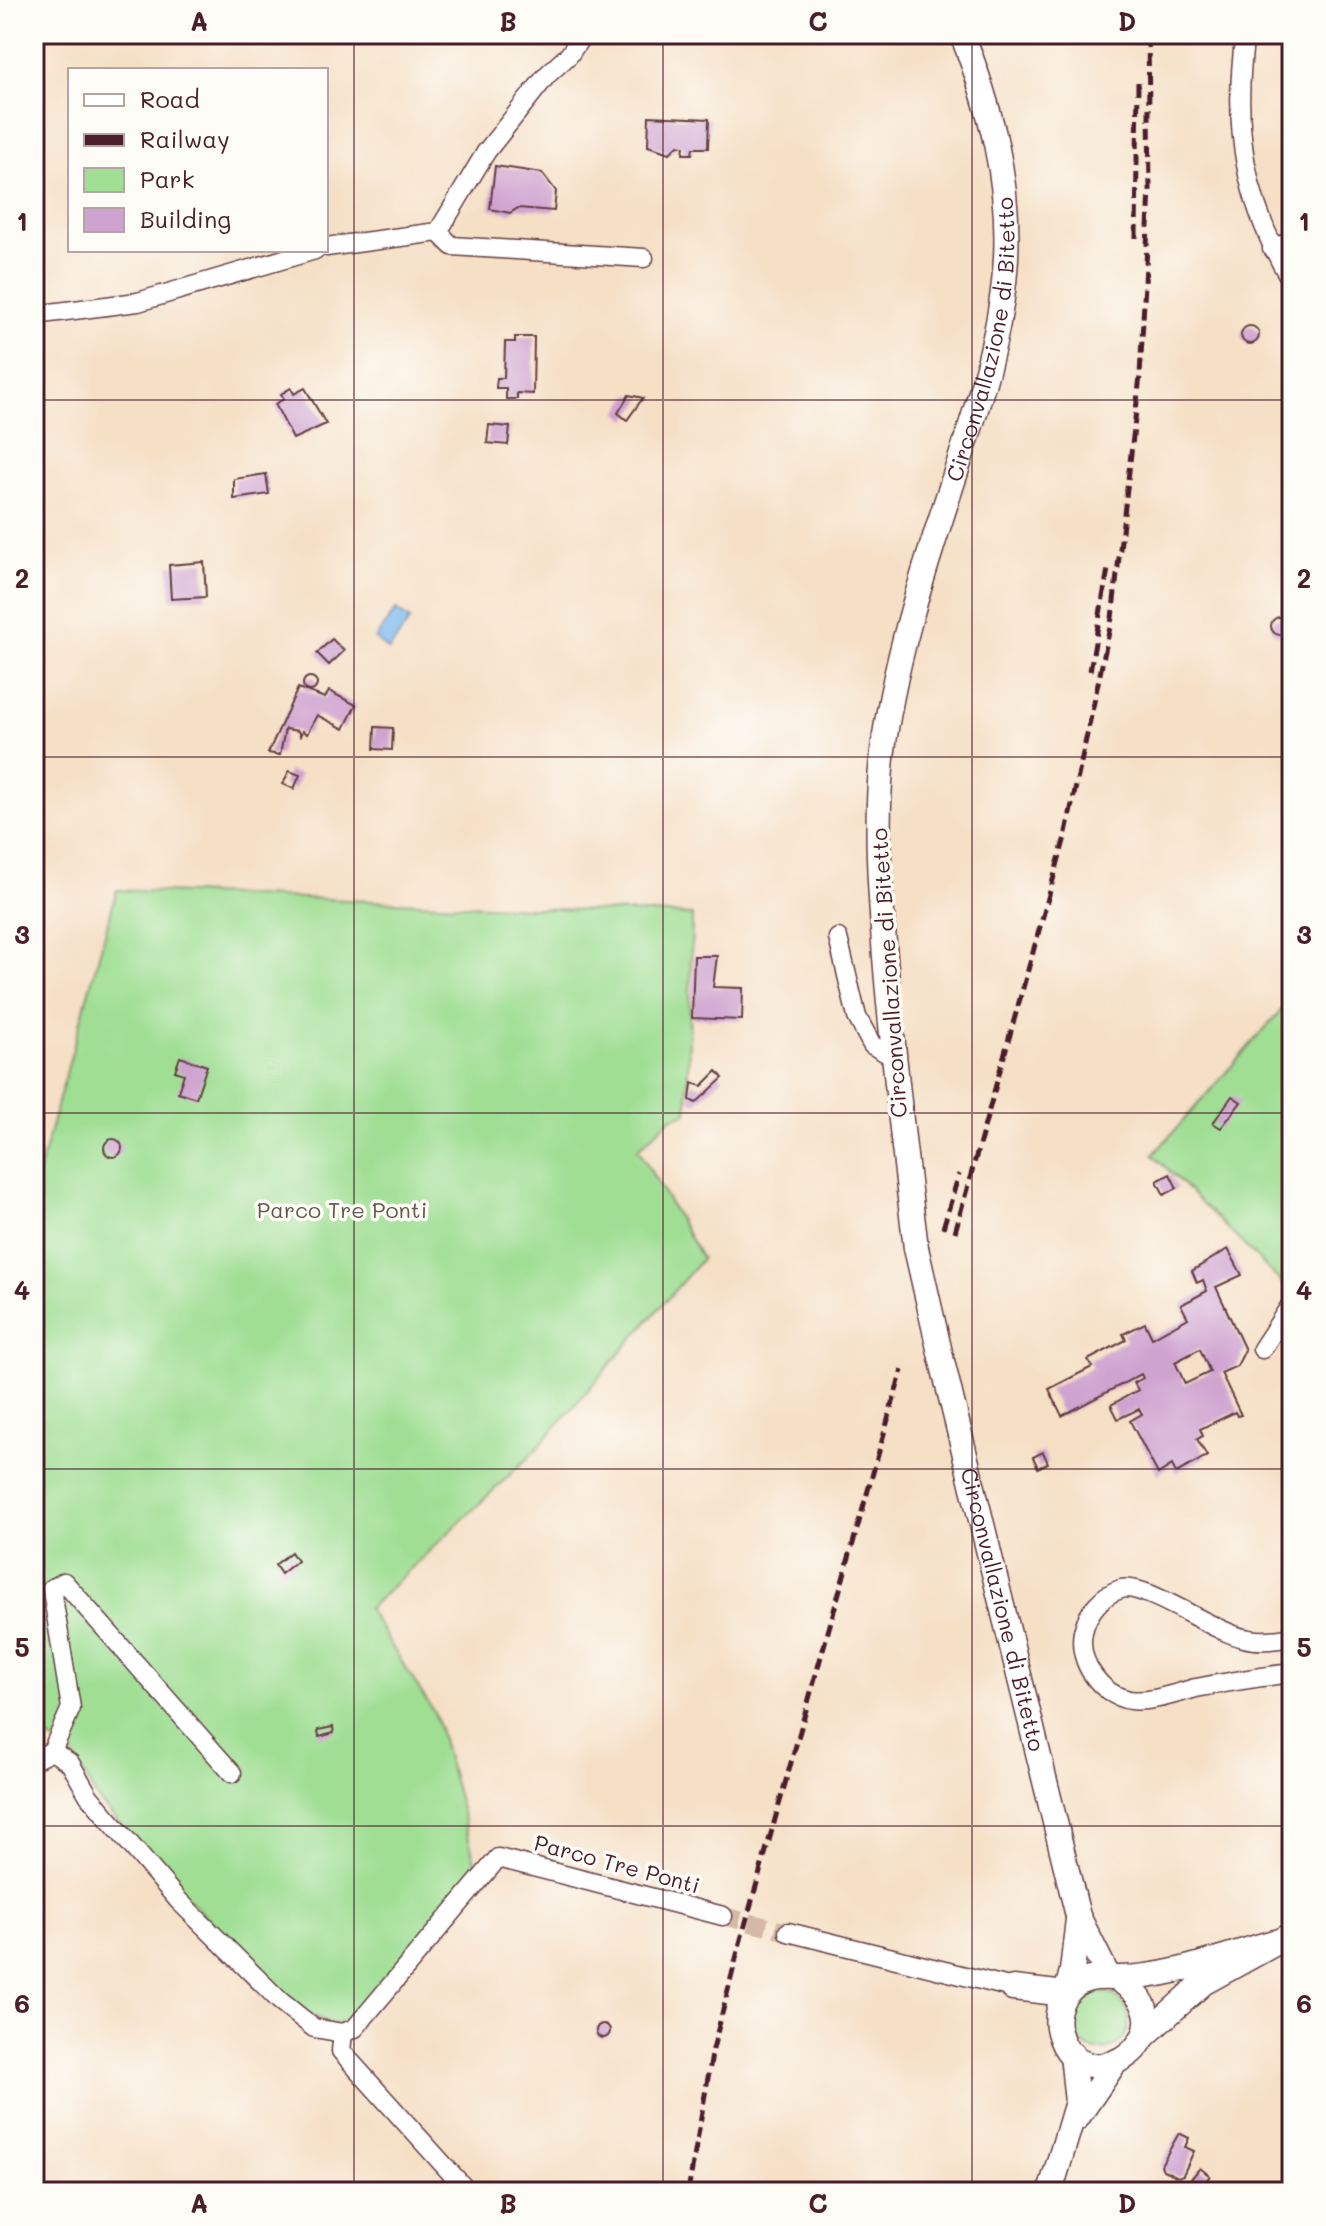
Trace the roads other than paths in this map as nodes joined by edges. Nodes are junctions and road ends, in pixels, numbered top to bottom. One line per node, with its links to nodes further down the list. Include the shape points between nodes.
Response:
1 (583, 34): 4 (street, via 486,152)
2 (962, 34): 13 (main road, Circonvallazione di Bitetto, via 996,139 1005,196 1006,257 984,389 922,580 882,756 877,829)
3 (1245, 34): 7 (street, via 1239,112 1243,150 1254,203)
4 (438, 232): 6 (street); 9 (street, via 452,246)
5 (1292, 241): 7 (street)
6 (328, 247)
7 (1272, 249): 10 (street)
8 (308, 252): 11 (street, via 138,302)
9 (644, 258)
10 (1292, 282)
11 (34, 315)
12 (838, 938): 13 (street, via 857,1017 872,1045)
13 (893, 1057): 22 (main road, Circonvallazione di Bitetto, bridge, via 916,1248)
14 (1292, 1303): 15 (street)
15 (1262, 1349)
16 (1292, 1637): 17 (street, via 1245,1639 1207,1626 1144,1592 1124,1588 1103,1598 1087,1617 1082,1637 1087,1664 1099,1685 1133,1701)
17 (1292, 1673)
18 (52, 1751): 19 (street); 20 (street, via 71,1708 52,1588 64,1582); 28 (street, via 70,1763 114,1827 204,1929 299,2018 314,2028)
19 (34, 1760)
20 (232, 1773)
21 (723, 1916): 28 (street, Parco Tre Ponti, via 498,1858 355,2028)
22 (1078, 1916): 25 (main road); 27 (main road)
23 (788, 1932): 26 (street)
24 (1283, 1938): 25 (main road, via 1191,1967); 29 (main road, via 1203,1983)
25 (1113, 1978): 27 (main road, via 1093,1977); 29 (main road, via 1132,1987 1142,2001)
26 (1013, 1988): 27 (main road)
27 (1062, 2004): 30 (main road, via 1058,2029)
28 (343, 2033): 33 (street, via 341,2051)
29 (1145, 2035): 31 (main road, via 1138,2048)
30 (1072, 2054): 31 (main road, via 1085,2062); 32 (main road, via 1077,2078)
31 (1114, 2064): 32 (main road)
32 (1071, 2127): 34 (main road)
33 (468, 2192)
34 (1050, 2192)

